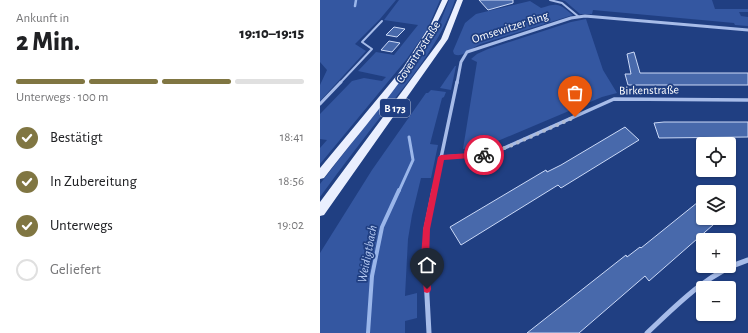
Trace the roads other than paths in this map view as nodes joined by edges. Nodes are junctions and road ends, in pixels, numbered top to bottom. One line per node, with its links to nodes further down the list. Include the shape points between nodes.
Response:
1 (445, 0): 10 (main road, Coventrystraße / B 173, via 435,25 416,55)
2 (460, 0): 11 (main road, Coventrystraße / B 173, via 444,39)
3 (550, 0): 4 (lane, via 562,3)
4 (579, 17): 6 (street, Omsewitzer Ring, via 598,16); 9 (street, Omsewitzer Ring, via 467,52 461,62)
5 (382, 20): 8 (lane, via 362,42 372,49)
6 (748, 30)
7 (748, 100): 9 (street, Birkenstraße, via 614,100 500,150 482,155)
8 (320, 104)
9 (441, 157): 13 (street, Omsewitzer Ring, via 426,229)
10 (320, 175)
11 (320, 211)
12 (748, 260): 14 (street, via 736,263 712,276)
13 (429, 333)
14 (647, 333)

